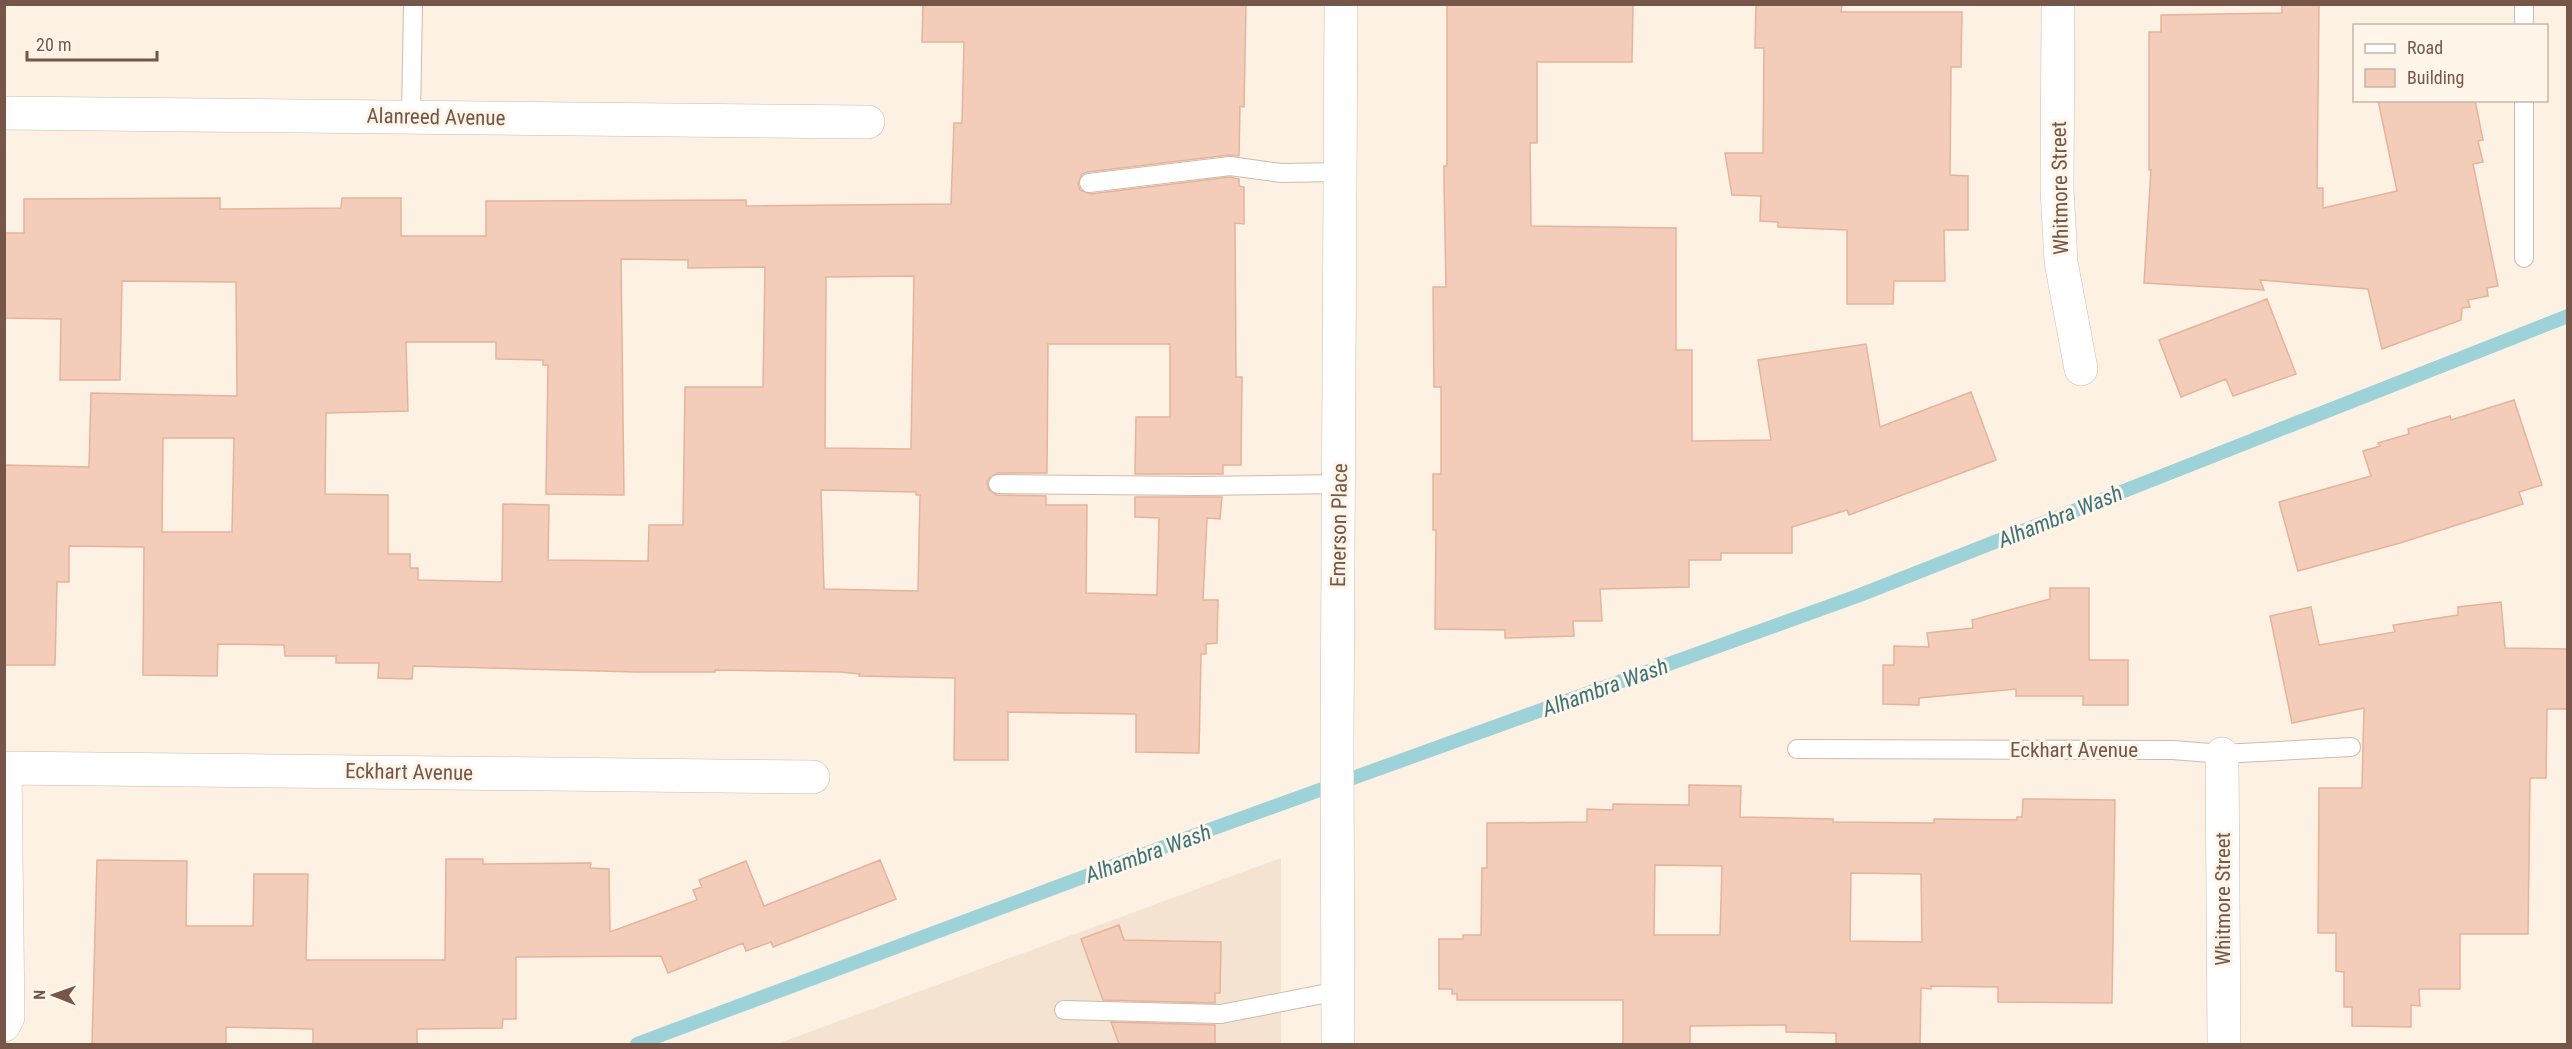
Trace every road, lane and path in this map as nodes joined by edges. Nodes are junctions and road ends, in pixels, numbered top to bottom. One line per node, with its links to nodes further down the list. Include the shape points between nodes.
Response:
1 (413, 4): 8 (lane)
2 (1341, 4): 10 (street, Emerson Place)
3 (2058, 4): 13 (street, Whitmore Street, via 2061,262)
4 (2524, 4): 5 (lane)
5 (2524, 24)
6 (2524, 102): 12 (lane)
7 (4, 113): 8 (street, Alanreed Avenue)
8 (411, 117): 9 (street, Alanreed Avenue)
9 (868, 122)
10 (1341, 172): 11 (lane, via 1281,173 1230,166); 15 (street, Emerson Place)
11 (1089, 183)
12 (2524, 258)
13 (2080, 369)
14 (998, 484): 15 (lane)
15 (1340, 484): 21 (street, Emerson Place)
16 (2350, 747): 18 (lane, Eckhart Avenue)
17 (1797, 749): 18 (lane, Eckhart Avenue, via 2173,750)
18 (2222, 754): 25 (street, Whitmore Street)
19 (5, 768): 20 (street, Eckhart Avenue); 23 (street, via 8,1017)
20 (813, 777)
21 (1338, 991): 22 (lane, via 1221,1014); 24 (street, Emerson Place)
22 (1064, 1010)
23 (4, 1025)
24 (1338, 1044)
25 (2224, 1044)

